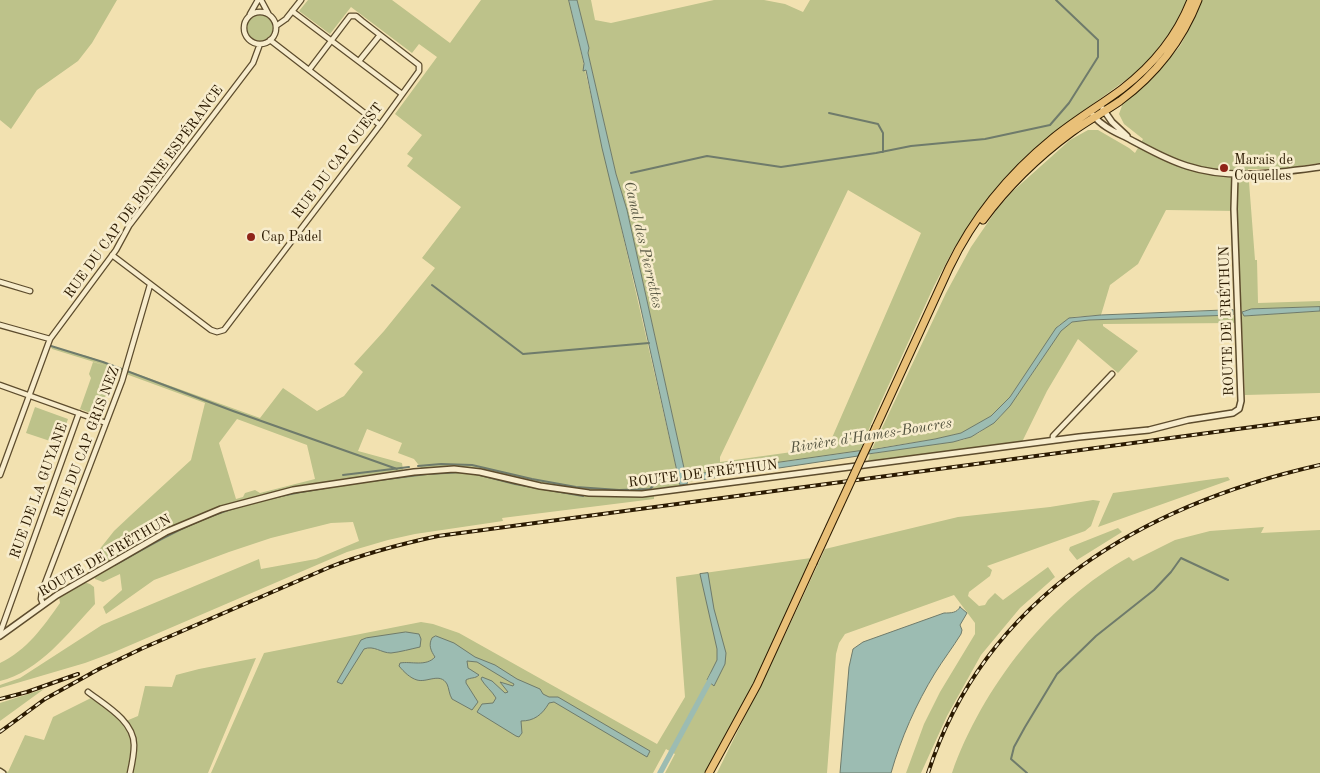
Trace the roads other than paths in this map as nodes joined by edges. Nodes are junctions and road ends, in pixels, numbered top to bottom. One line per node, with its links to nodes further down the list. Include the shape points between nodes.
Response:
1 (260, 0): 6 (street); 7 (street)
2 (301, 0): 5 (street)
3 (1191, 0): 16 (main road, via 1176,31 1151,63)
4 (1198, 0): 16 (main road, via 1185,29 1162,62 1143,82)
5 (292, 11): 8 (street); 11 (street)
6 (269, 14): 7 (street, via 260,12); 8 (street)
7 (249, 16): 12 (street, via 244,22 244,33 250,41)
8 (276, 26): 10 (street)
9 (380, 35): 11 (street, via 356,16 350,16); 13 (street); 15 (street, RUE DU CAP OUEST, via 419,66 419,71)
10 (270, 40): 12 (street); 14 (street)
11 (331, 40): 13 (street); 14 (street)
12 (260, 44): 22 (street, RUE DU CAP DE BONNE ESPÉRANCE, via 253,63 129,226)
13 (359, 61): 15 (street)
14 (309, 70): 18 (street)
15 (402, 94): 18 (street, RUE DU CAP OUEST)
16 (1102, 108): 17 (main road); 19 (street, via 1120,130)
17 (1092, 114): 19 (street, via 1105,127); 41 (main road, bridge, via 1048,142 1024,164 1001,188 962,243 762,675)
18 (380, 125): 24 (street, RUE DU CAP OUEST, via 225,328 217,332 211,330)
19 (1142, 146): 21 (street, via 1186,166)
20 (1320, 167): 21 (street)
21 (1235, 175): 33 (street, ROUTE DE FRÉTHUN, via 1239,409 1232,414 1153,429)
22 (112, 256): 24 (street); 27 (street, RUE DU CAP DE BONNE ESPÉRANCE)
23 (0, 282): 25 (street)
24 (150, 285): 32 (street, RUE DU CAP GRIS NEZ, via 128,363)
25 (30, 291)
26 (0, 325): 27 (street)
27 (50, 339): 30 (street, RUE DU CAP DE BONNE ESPÉRANCE)
28 (1112, 374): 33 (street, via 1053,436)
29 (0, 385): 30 (street)
30 (29, 395): 31 (street); 34 (street, RUE DU CAP DE BONNE ESPÉRANCE)
31 (80, 413): 32 (street); 36 (street, RUE DE LA GUYANE)
32 (106, 423): 35 (street, RUE DU CAP GRIS NEZ, via 41,594)
33 (1053, 440): 35 (street, ROUTE DE FRÉTHUN, via 628,495 540,486 454,469 302,488 221,509 173,528)
34 (0, 475)
35 (44, 604): 36 (street, ROUTE DE FRÉTHUN)
36 (0, 634)
37 (88, 692): 40 (street, via 122,719 131,731 134,747)
38 (0, 771): 39 (street)
39 (3, 773)
40 (130, 773)
41 (709, 773)

